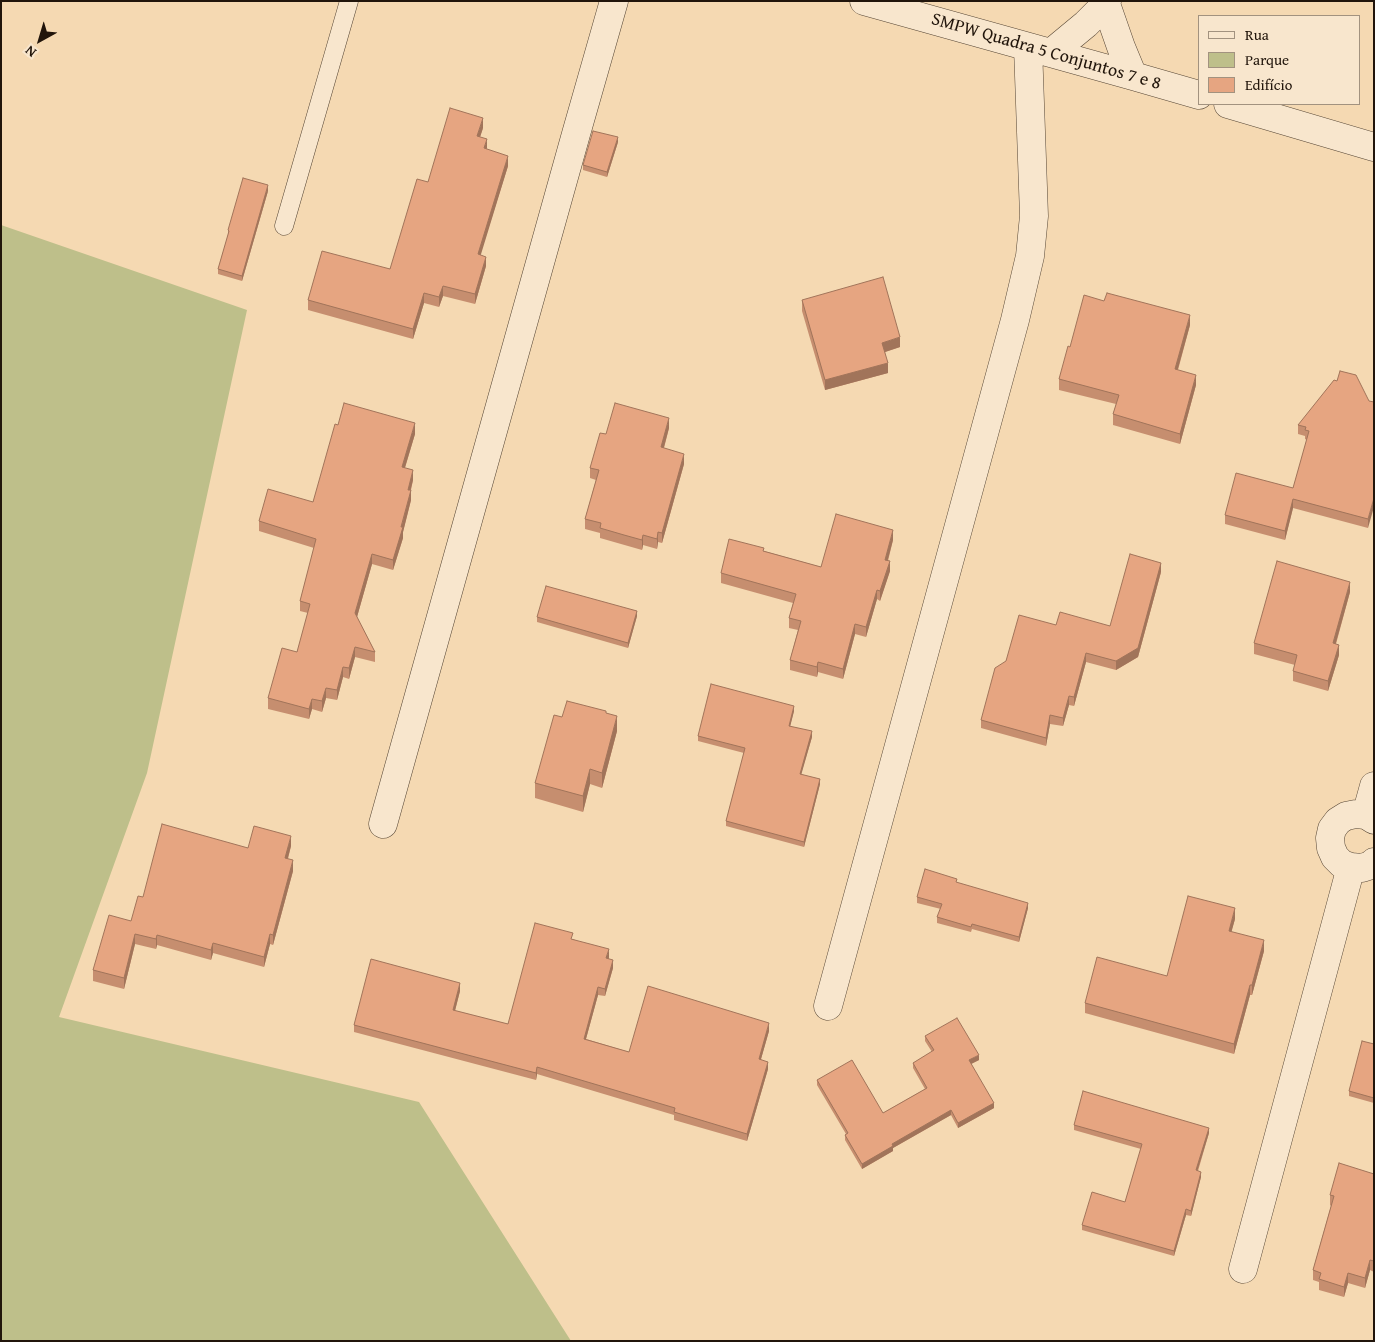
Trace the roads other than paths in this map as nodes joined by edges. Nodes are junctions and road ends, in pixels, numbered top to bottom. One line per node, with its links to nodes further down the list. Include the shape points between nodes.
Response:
1 (349, 1): 10 (lane)
2 (614, 1): 13 (street)
3 (864, 1): 5 (street, SMPW Quadra 5 Conjuntos 7 e 8)
4 (1106, 3): 5 (street, via 1086,24); 6 (street)
5 (1039, 50): 6 (street, SMPW Quadra 5 Conjuntos 7 e 8); 15 (street, via 1030,256)
6 (1133, 76): 7 (street, SMPW Quadra 5 Conjuntos 7 e 8)
7 (1198, 95)
8 (1231, 105): 9 (street)
9 (1374, 147)
10 (284, 226)
11 (1374, 786): 12 (street)
12 (1370, 818): 14 (street, via 1356,814 1346,816 1332,829 1330,838 1335,857 1342,864)
13 (383, 824)
14 (1363, 865): 16 (street)
15 (828, 1006)
16 (1243, 1269)

